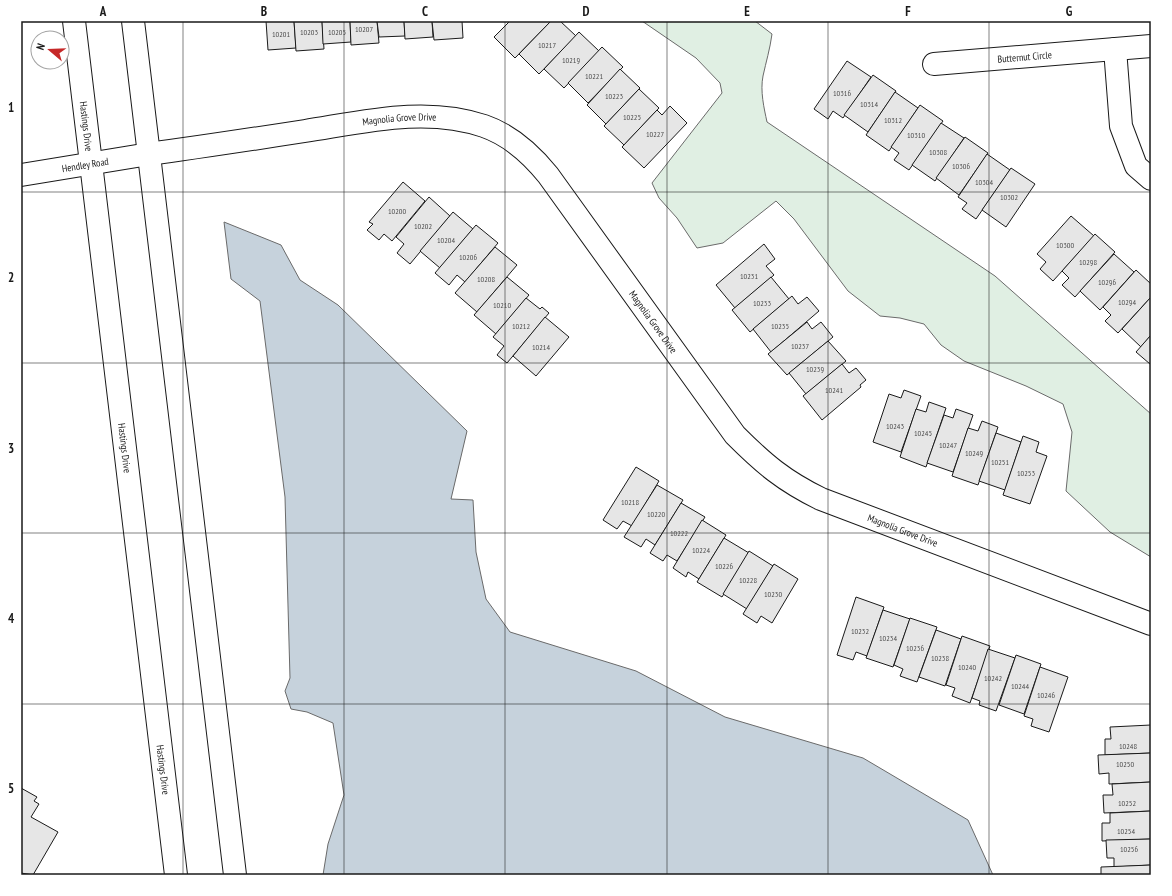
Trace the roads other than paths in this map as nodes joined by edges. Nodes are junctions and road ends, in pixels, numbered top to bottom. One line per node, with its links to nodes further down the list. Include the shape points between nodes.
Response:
1 (74, 21): 7 (street, Hastings Drive)
2 (133, 21): 6 (street)
3 (1151, 46): 4 (street, Butternut Circle)
4 (1115, 49): 5 (street, Butternut Circle); 9 (street, via 1121,126 1136,166)
5 (934, 64)
6 (149, 154): 7 (street, Hendley Road); 10 (street, Magnolia Grove Drive, via 378,120 423,116 453,118 484,126 510,138 536,160 548,175 735,435 764,465 821,499); 12 (street)
7 (90, 164): 8 (street, Hendley Road); 11 (street, Hastings Drive)
8 (21, 176)
9 (1151, 179)
10 (1151, 624)
11 (176, 875)
12 (235, 875)

